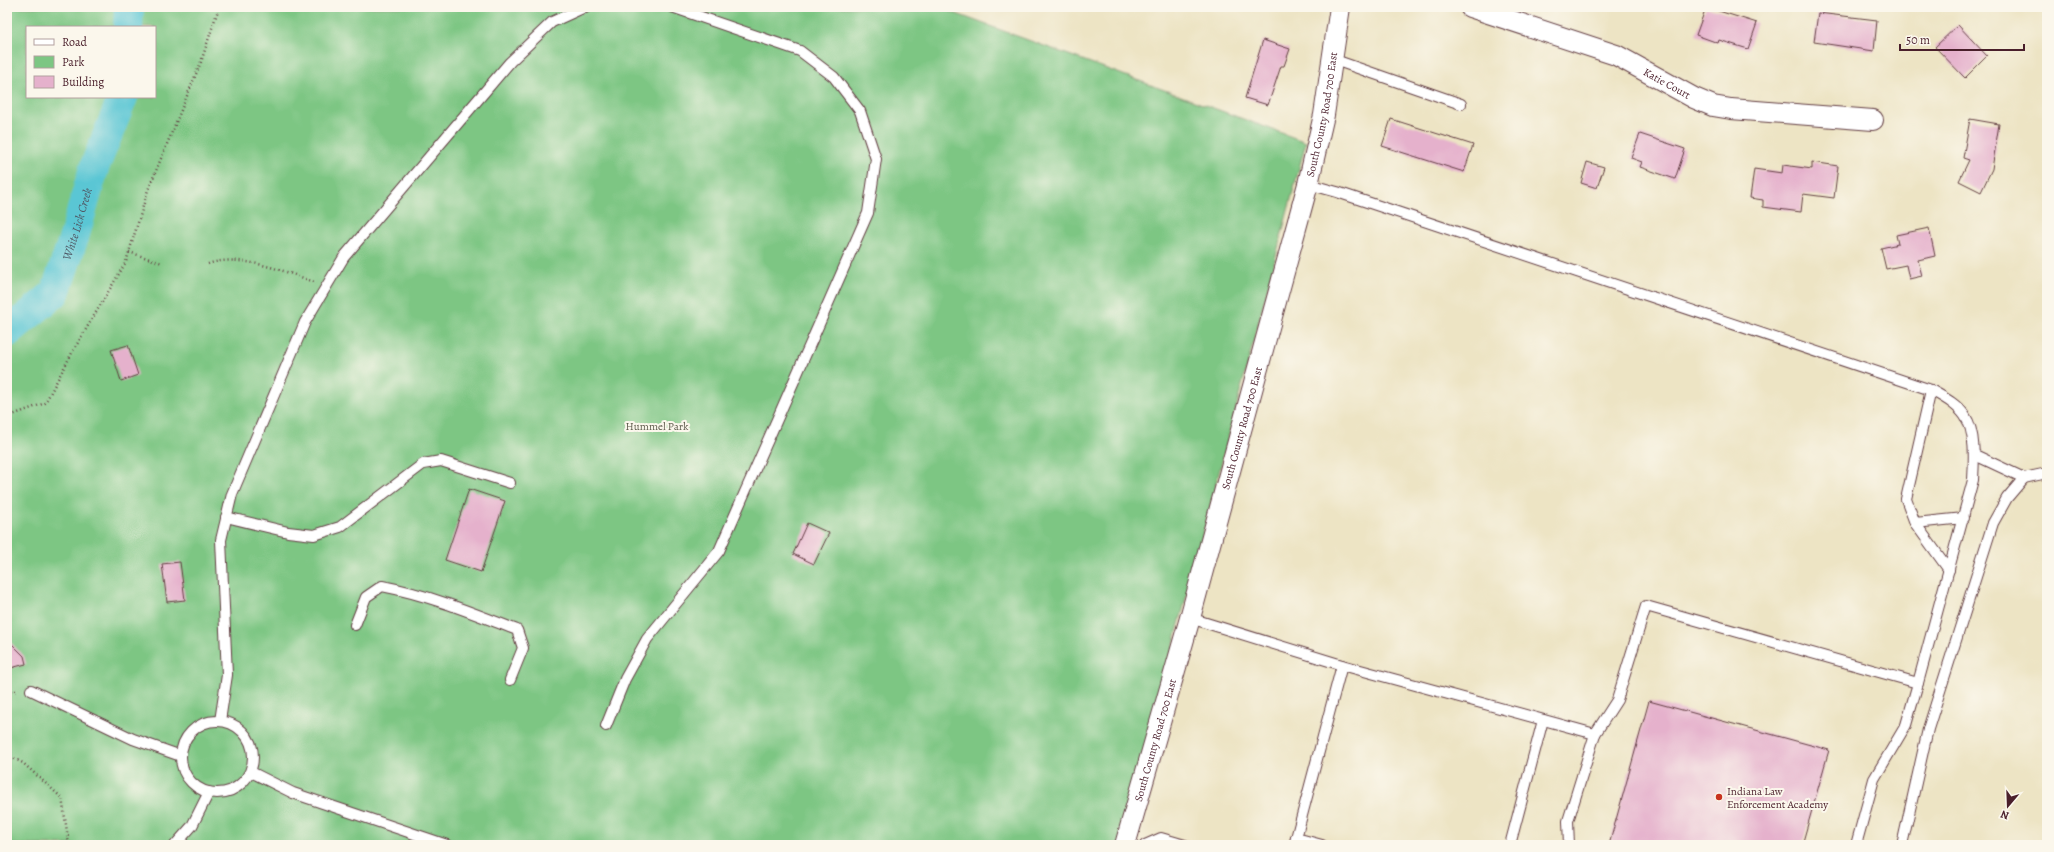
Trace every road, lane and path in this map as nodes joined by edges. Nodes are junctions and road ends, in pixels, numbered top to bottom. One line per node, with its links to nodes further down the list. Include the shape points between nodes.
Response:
1 (219, 7): 10 (path, via 202,62 148,190)
2 (585, 7): 13 (lane, via 552,22 510,62 344,257)
3 (672, 7): 32 (lane, via 806,55 834,77 860,111 876,159 868,213 719,551 647,639 625,679)
4 (1340, 7): 6 (street, South County Road 700 East)
5 (1470, 7): 8 (street, Katie Court, via 1616,55 1713,106)
6 (1332, 59): 7 (lane); 9 (street, South County Road 700 East, via 1324,115)
7 (1461, 104)
8 (1873, 120)
9 (1308, 184): 14 (lane); 24 (street, South County Road 700 East)
10 (129, 252): 11 (path); 15 (path, via 126,262 45,403)
11 (162, 263)
12 (208, 264): 13 (path, via 227,259 238,260 284,272)
13 (326, 287): 20 (lane, via 305,322 232,494)
14 (1931, 390): 16 (lane, via 1949,401 1966,417); 22 (lane, via 1906,499)
15 (7, 417)
16 (1975, 455): 18 (lane); 21 (lane, via 1973,480)
17 (2047, 473): 18 (lane)
18 (2024, 478): 49 (lane, via 2007,498 1993,523 1928,729)
19 (510, 484): 20 (lane, via 442,461 423,464 340,527 314,535 288,532)
20 (226, 517): 31 (lane, via 221,540 227,675)
21 (1964, 518): 22 (lane); 23 (lane)
22 (1915, 523): 23 (lane)
23 (1949, 570): 28 (lane)
24 (1190, 618): 26 (lane); 39 (street, South County Road 700 East)
25 (355, 625): 27 (lane, via 366,598 382,586 411,591 467,610 517,630 523,648)
26 (1342, 665): 30 (lane); 38 (lane)
27 (510, 680)
28 (1918, 683): 33 (lane, via 1646,606 1617,700); 48 (lane, via 1906,725 1874,779)
29 (31, 690): 35 (lane, via 133,739)
30 (1543, 720): 33 (lane); 46 (lane)
31 (220, 721): 35 (lane, via 198,726 189,734 183,743); 36 (lane, via 241,730 248,738 253,749 254,761)
32 (608, 721)
33 (1595, 734): 47 (lane, via 1568,821)
34 (7, 755): 40 (path, via 23,763 62,798)
35 (181, 756): 37 (lane, via 182,768 188,779 197,788)
36 (251, 772): 37 (lane, via 234,790 222,793); 42 (lane, via 293,793)
37 (209, 792): 41 (lane, via 192,826)
38 (1295, 841): 45 (lane)
39 (1130, 844)
40 (69, 845)
41 (175, 845)
42 (447, 845)
43 (1145, 845): 44 (lane, via 1161,838)
44 (1185, 845)
45 (1322, 845)
46 (1510, 845)
47 (1568, 845)
48 (1856, 845)
49 (1902, 845)

